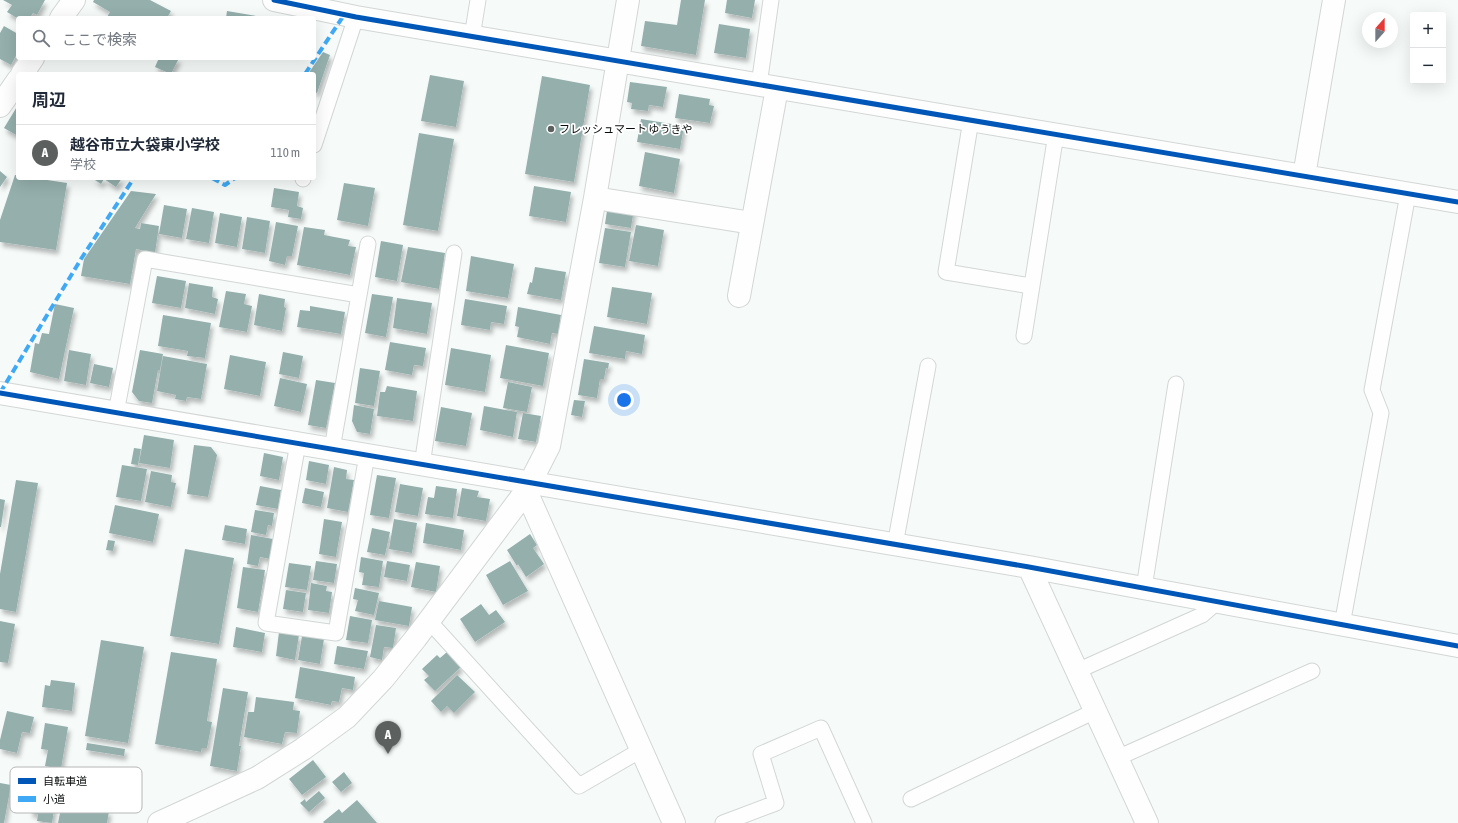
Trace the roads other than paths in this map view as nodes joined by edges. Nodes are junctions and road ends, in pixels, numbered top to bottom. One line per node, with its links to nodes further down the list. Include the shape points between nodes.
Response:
1 (74, 0): 8 (street)
2 (274, 0): 7 (street)
3 (478, 0): 10 (lane)
4 (628, 0): 12 (street)
5 (771, 0): 15 (lane)
6 (1334, 0): 20 (street)
7 (325, 5): 9 (street)
8 (62, 16)
9 (356, 17): 10 (street); 19 (lane)
10 (472, 36): 12 (street)
11 (31, 60): 13 (street)
12 (619, 61): 15 (street); 22 (street)
13 (20, 72)
14 (13, 80): 16 (street)
15 (768, 86): 17 (street); 24 (street)
16 (0, 106)
17 (971, 120): 18 (street); 27 (lane, via 946,272)
18 (1056, 134): 20 (street); 27 (lane)
19 (316, 139)
20 (1304, 176): 21 (street)
21 (1408, 194): 23 (street); 45 (lane, via 1372,390 1381,413)
22 (595, 198): 24 (street); 39 (street, via 549,446)
23 (1458, 202)
24 (752, 223): 29 (street)
25 (368, 244): 28 (lane)
26 (454, 253): 38 (lane)
27 (1031, 286): 30 (lane)
28 (359, 295): 34 (lane, via 145,259); 36 (lane)
29 (739, 296)
30 (1024, 336)
31 (928, 366): 40 (lane)
32 (1176, 384): 42 (lane)
33 (0, 393): 34 (street)
34 (116, 413): 35 (street)
35 (298, 444): 36 (street); 37 (lane, via 266,623 336,633)
36 (332, 449): 37 (street)
37 (367, 455): 38 (street)
38 (422, 465): 39 (street)
39 (527, 486): 40 (street); 44 (street); 50 (street)
40 (895, 545): 41 (street)
41 (1029, 567): 42 (street); 47 (street)
42 (1144, 588): 43 (street)
43 (1217, 602): 45 (street); 47 (lane, via 1202,614)
44 (429, 621): 50 (lane, via 579,786); 53 (street, via 383,679 347,717 257,778)
45 (1342, 625): 46 (street)
46 (1458, 646)
47 (1076, 670): 49 (street)
48 (1312, 671): 51 (lane)
49 (1095, 711): 51 (street); 52 (lane)
50 (641, 750): 54 (street)
51 (1117, 758): 57 (street)
52 (911, 799)
53 (159, 823)
54 (674, 823)
55 (723, 823): 56 (lane, via 776,803 761,754 821,728)
56 (864, 823)
57 (1147, 823)

